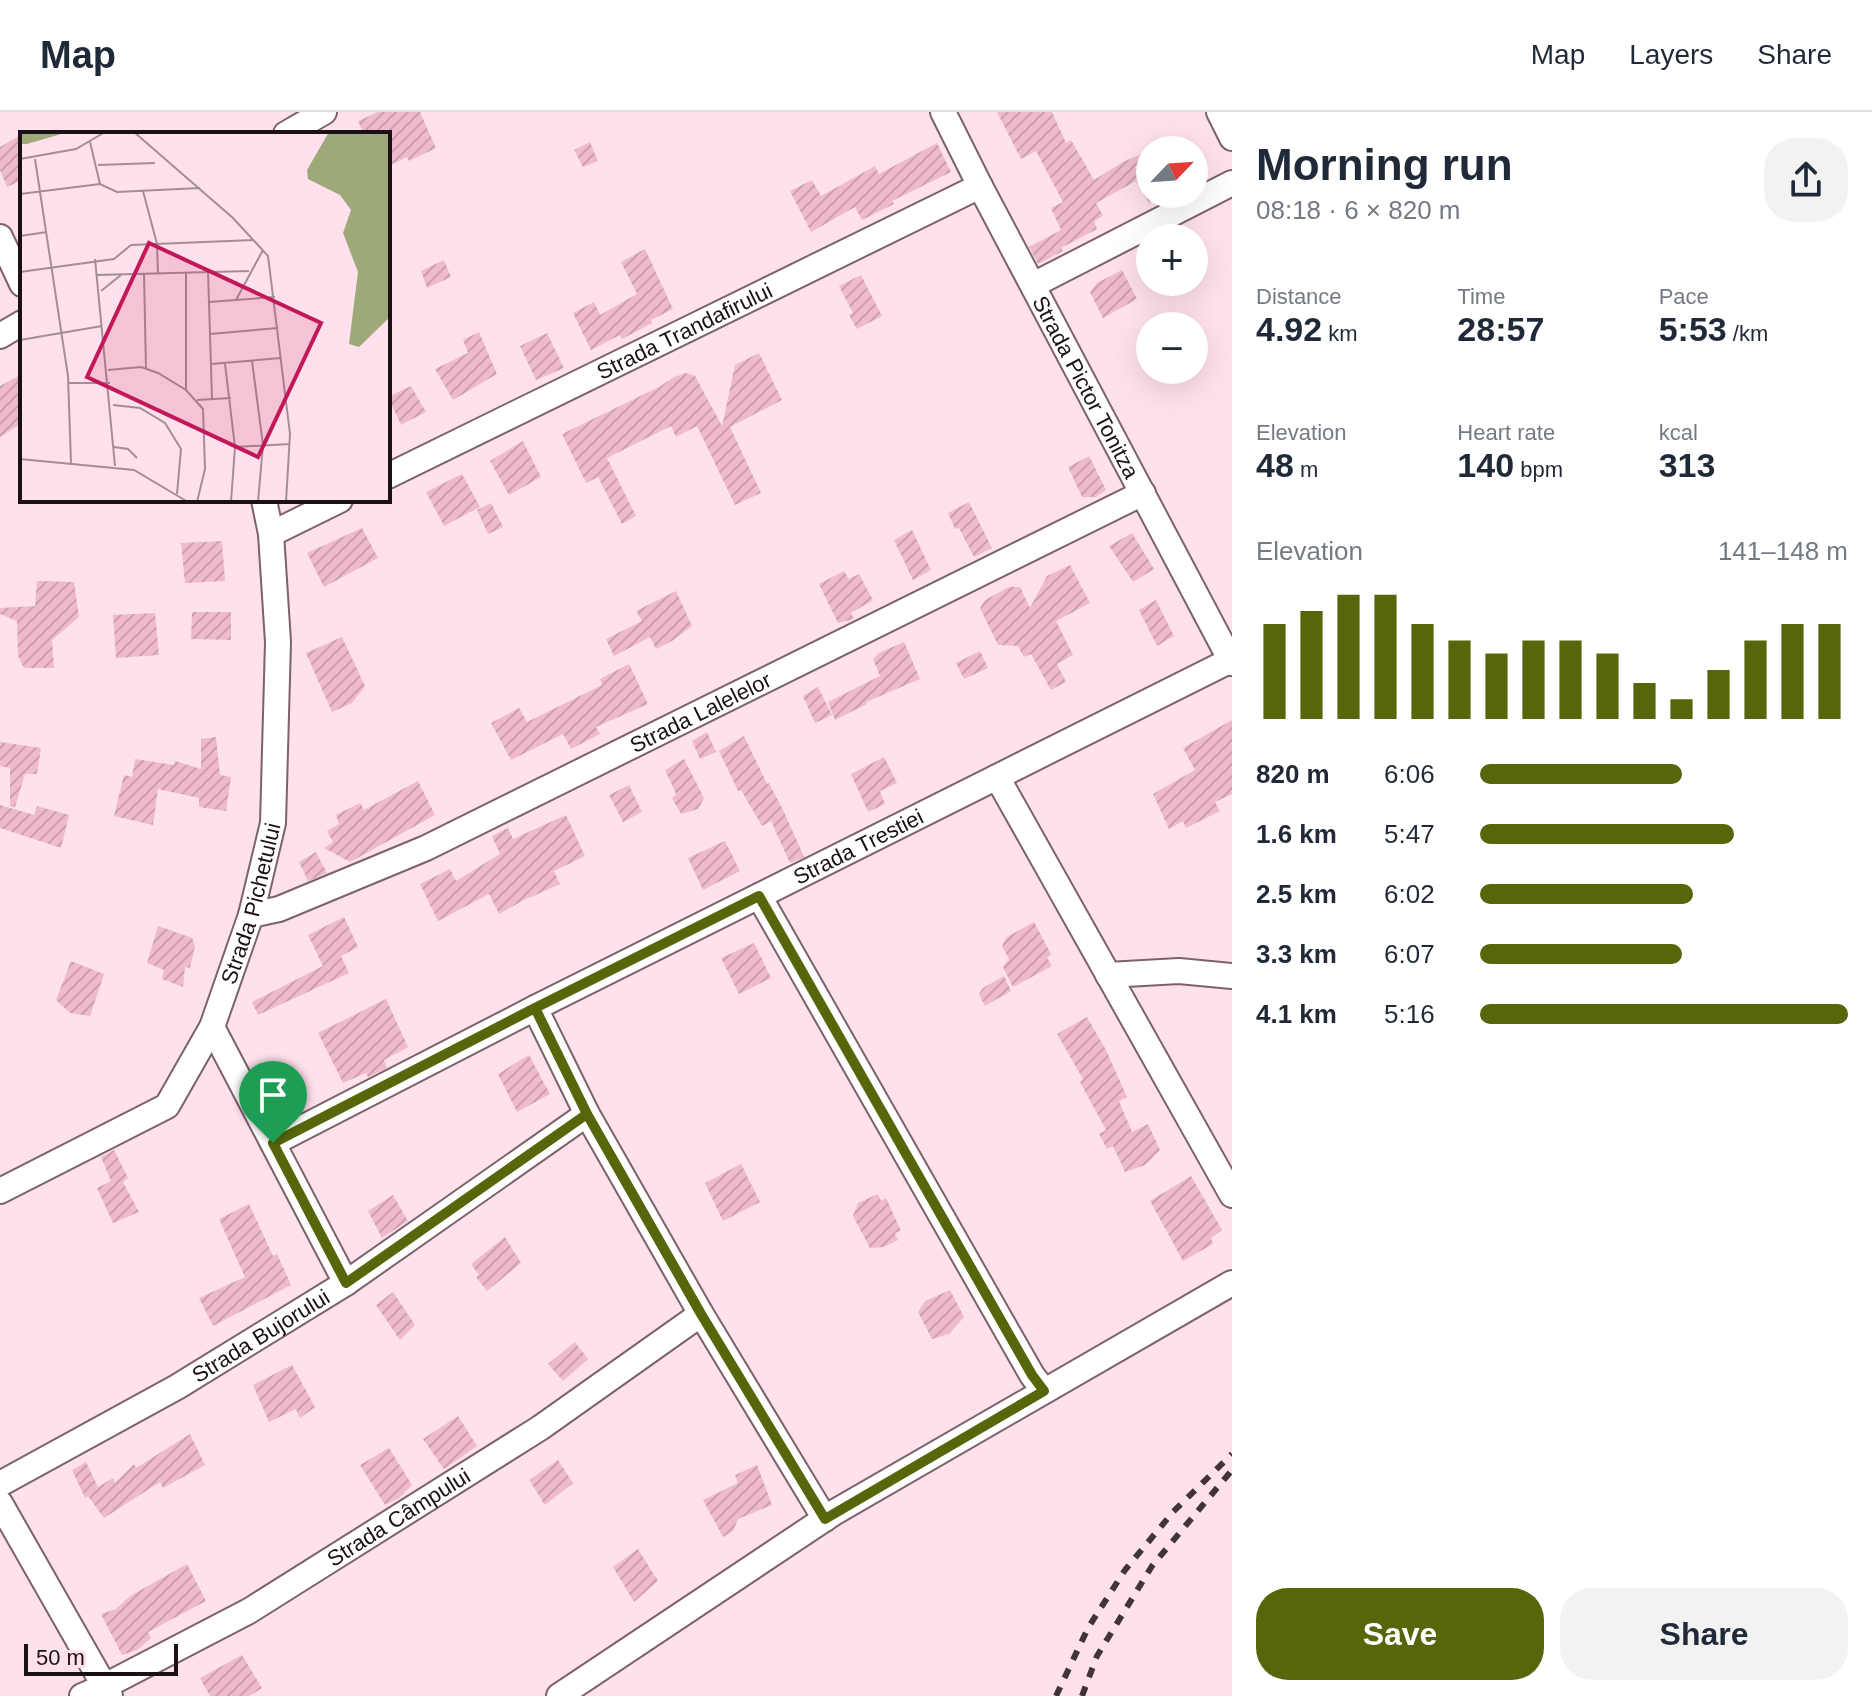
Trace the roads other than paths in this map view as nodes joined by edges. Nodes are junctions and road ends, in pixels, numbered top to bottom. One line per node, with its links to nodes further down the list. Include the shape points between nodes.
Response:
1 (324, 112): 4 (street)
2 (943, 112): 7 (street, Strada Pictor Tonitza)
3 (1219, 112): 5 (street)
4 (289, 132)
5 (1232, 138)
6 (1232, 183): 10 (street)
7 (980, 186): 10 (street, Strada Pictor Tonitza); 13 (street, Strada Trandafirului)
8 (0, 237): 9 (street)
9 (20, 280)
10 (1033, 285): 14 (street, Strada Pictor Tonitza)
11 (20, 324): 12 (street)
12 (0, 336)
13 (390, 475)
14 (1143, 493): 18 (street, Strada Pictor Tonitza); 21 (street, Strada Lalelelor, via 426,848 279,909)
15 (264, 502): 17 (street, Strada Pichetului)
16 (336, 502): 17 (street)
17 (271, 534): 21 (street, Strada Pichetului, via 278,642 273,823)
18 (1231, 662): 19 (street, Strada Trestiei)
19 (997, 777): 20 (street, Strada Trestiei); 22 (street)
20 (759, 896): 24 (street, Strada Trestiei); 33 (street)
21 (251, 915): 25 (street, Strada Pichetului)
22 (1108, 975): 23 (street, via 1179,971); 29 (street)
23 (1232, 976)
24 (535, 1008): 26 (street); 27 (street, Strada Trestiei)
25 (212, 1027): 27 (street); 28 (street, Strada Pichetului, via 167,1106)
26 (587, 1114): 30 (street, Strada Bujorului); 32 (street)
27 (273, 1143): 30 (street)
28 (0, 1191)
29 (1232, 1195)
30 (346, 1283): 34 (street, Strada Bujorului, via 177,1387)
31 (1232, 1283): 33 (street)
32 (701, 1314): 36 (street); 37 (street, Strada Câmpului, via 540,1428 262,1602)
33 (1044, 1391): 36 (street)
34 (0, 1484)
35 (0, 1503): 37 (street)
36 (825, 1519): 39 (street)
37 (108, 1691): 38 (street, Strada Câmpului)
38 (82, 1696)
39 (559, 1696)

